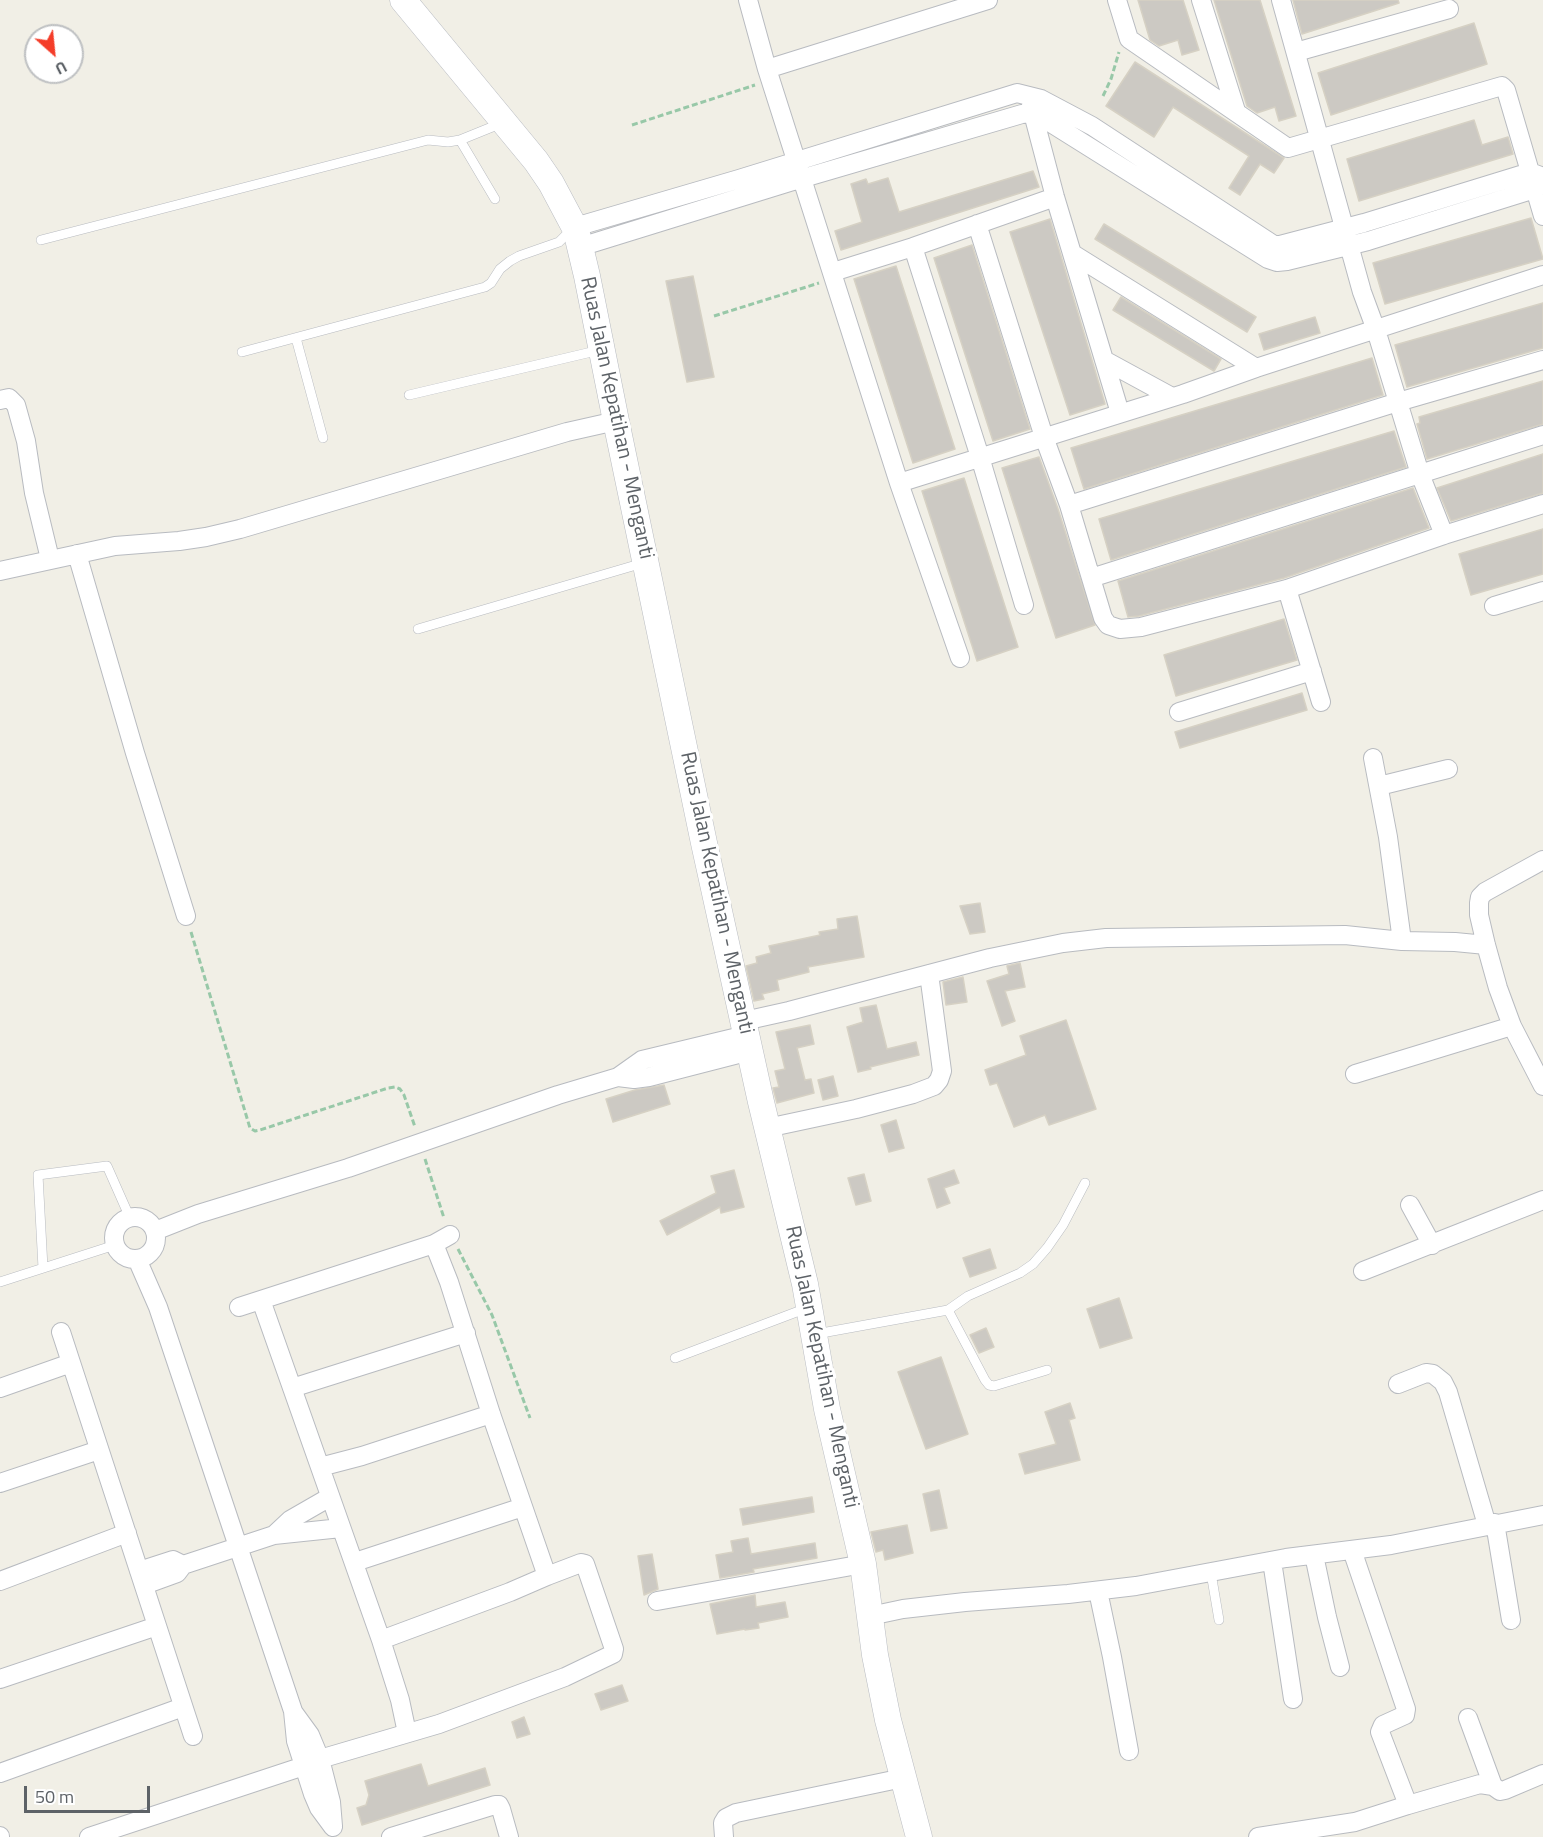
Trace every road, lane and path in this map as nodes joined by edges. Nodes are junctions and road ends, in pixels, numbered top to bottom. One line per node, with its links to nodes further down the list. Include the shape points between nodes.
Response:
1 (404, 0): 14 (main road, Ruas Jalan Kepatihan - Menganti)
2 (748, 0): 10 (street)
3 (988, 0): 10 (street)
4 (1117, 0): 8 (street)
5 (1201, 0): 13 (street)
6 (1281, 0): 9 (street)
7 (1449, 9): 9 (street)
8 (1129, 39): 11 (path, via 1119,52); 13 (street)
9 (1296, 52): 16 (street)
10 (769, 74): 15 (path); 18 (street)
11 (1103, 96)
12 (1031, 104): 18 (street, via 1017,93); 19 (street, via 1022,114); 21 (street); 25 (street, via 1043,118 1268,259 1287,261)
13 (1236, 111): 16 (street, via 1288,148)
14 (504, 122): 17 (lane); 26 (main road, Ruas Jalan Kepatihan - Menganti, via 551,183)
15 (632, 125)
16 (1320, 137): 20 (street, via 1502,86); 25 (street)
17 (460, 140): 22 (lane); 27 (lane, via 428,140)
18 (798, 160): 19 (street); 26 (street)
19 (803, 178): 26 (street); 31 (street)
20 (1538, 180): 23 (street); 25 (street)
21 (1055, 197): 24 (street); 29 (street)
22 (495, 200)
23 (1543, 216)
24 (977, 224): 28 (street); 47 (street)
25 (1346, 237): 33 (street)
26 (572, 239): 34 (lane, via 519,256 500,269 485,287); 35 (main road, Ruas Jalan Kepatihan - Menganti)
27 (41, 240)
28 (913, 247): 31 (street); 49 (street)
29 (1072, 254): 37 (street); 39 (street)
30 (1543, 275): 33 (street)
31 (827, 277): 32 (path); 51 (street)
32 (714, 316)
33 (1376, 330): 39 (street); 43 (street)
34 (296, 338): 36 (lane); 48 (lane)
35 (602, 349): 40 (lane); 45 (main road, Ruas Jalan Kepatihan - Menganti)
36 (242, 352)
37 (1104, 360): 41 (street); 44 (street)
38 (1543, 360): 43 (street)
39 (1256, 368): 41 (street)
40 (409, 395)
41 (1172, 397): 44 (street)
42 (0, 400): 56 (street, via 9,398 16,405)
43 (1398, 402): 50 (street); 53 (street)
44 (1120, 413): 47 (street)
45 (616, 422): 55 (street, via 567,432 217,534); 57 (main road, Ruas Jalan Kepatihan - Menganti)
46 (1543, 435): 50 (street)
47 (1044, 437): 49 (street); 53 (street)
48 (323, 438)
49 (980, 457): 51 (street); 62 (street)
50 (1420, 474): 54 (street); 59 (street)
51 (899, 483): 65 (street)
52 (1543, 504): 54 (street)
53 (1069, 505): 59 (street)
54 (1444, 535): 60 (street)
55 (77, 554): 56 (street); 73 (street)
56 (50, 559): 58 (street)
57 (645, 562): 64 (lane); 78 (main road, Ruas Jalan Kepatihan - Menganti)
58 (0, 571)
59 (1090, 578): 60 (street, via 1103,618 1108,625 1120,629)
60 (1287, 589): 66 (street)
61 (1543, 591): 63 (street)
62 (1024, 605)
63 (1494, 606)
64 (418, 629)
65 (960, 658)
66 (1312, 671): 67 (street); 68 (street)
67 (1321, 702)
68 (1179, 712)
69 (1372, 758): 71 (street)
70 (1448, 769): 71 (street)
71 (1379, 786): 74 (street)
72 (1543, 860): 75 (street, via 1480,897 1479,915)
73 (186, 916): 82 (path, via 250,1128 260,1130 395,1087 400,1089 412,1112)
74 (1402, 941): 75 (street); 76 (street, via 1345,935 1106,938 1063,943)
75 (1486, 945): 77 (street)
76 (929, 974): 78 (street); 81 (street, via 942,1065 934,1086 877,1104)
77 (1512, 1026): 79 (street); 80 (street)
78 (747, 1036): 81 (main road, Ruas Jalan Kepatihan - Menganti); 82 (street, via 649,1077 618,1077)
79 (1355, 1074)
80 (1543, 1086)
81 (767, 1128): 98 (main road, Ruas Jalan Kepatihan - Menganti)
82 (419, 1143): 87 (street); 88 (path)
83 (1085, 1183): 99 (lane, via 1063,1225 1033,1263)
84 (1543, 1200): 91 (street)
85 (1410, 1204): 91 (street)
86 (130, 1218): 87 (street, via 144,1219); 90 (street, via 118,1225); 93 (lane, via 107,1166 38,1175)
87 (155, 1231): 92 (street, via 154,1248)
88 (450, 1235): 89 (street); 110 (path, via 492,1315)
89 (434, 1244): 96 (street); 101 (street)
90 (116, 1245): 92 (street, via 124,1255); 93 (lane)
91 (1432, 1245): 94 (street)
92 (137, 1259): 121 (street, via 158,1307)
93 (43, 1268): 95 (lane)
94 (1363, 1271)
95 (0, 1282)
96 (261, 1300): 97 (street); 108 (street)
97 (239, 1307)
98 (809, 1307): 102 (main road, Ruas Jalan Kepatihan - Menganti); 103 (lane)
99 (948, 1310): 102 (lane); 105 (lane, via 989,1385)
100 (61, 1332): 104 (street)
101 (466, 1333): 108 (street); 109 (street)
102 (814, 1335): 126 (main road, Ruas Jalan Kepatihan - Menganti)
103 (675, 1358)
104 (71, 1363): 107 (street); 111 (street)
105 (1047, 1370)
106 (1398, 1384): 117 (street, via 1426,1373 1443,1382)
107 (0, 1388)
108 (292, 1388): 112 (street)
109 (491, 1414): 112 (street); 115 (street)
110 (530, 1418)
111 (99, 1450): 113 (street); 119 (street)
112 (320, 1467): 114 (street)
113 (0, 1483)
114 (330, 1497): 118 (street); 120 (street, via 290,1520)
115 (523, 1507): 125 (street); 128 (street)
116 (1543, 1515): 117 (street)
117 (1491, 1524): 122 (street); 135 (street)
118 (341, 1528): 120 (street); 125 (street)
119 (127, 1533): 129 (street); 130 (street)
120 (274, 1535): 121 (street)
121 (237, 1547): 129 (street, via 183,1565 173,1560); 146 (street, via 293,1711 310,1735)
122 (1352, 1550): 123 (street); 151 (street, via 1406,1709 1406,1715 1383,1725 1380,1732)
123 (1314, 1555): 124 (street); 138 (street)
124 (1272, 1561): 127 (street); 140 (street)
125 (355, 1562): 137 (street)
126 (863, 1564): 132 (street); 133 (main road, Ruas Jalan Kepatihan - Menganti)
127 (1211, 1573): 131 (street); 134 (lane)
128 (547, 1576): 137 (street); 143 (street, via 585,1564 615,1649 613,1653 565,1677)
129 (141, 1578): 136 (street)
130 (0, 1581)
131 (1098, 1591): 133 (street, via 965,1602); 145 (street)
132 (657, 1602)
133 (870, 1616): 149 (main road, Ruas Jalan Kepatihan - Menganti, via 888,1720)
134 (1219, 1620)
135 (1511, 1620)
136 (157, 1626): 139 (street); 141 (street)
137 (381, 1640): 143 (street)
138 (1340, 1667)
139 (0, 1679)
140 (1293, 1700)
141 (183, 1707): 144 (street); 147 (street)
142 (1468, 1718): 150 (street)
143 (407, 1733): 146 (street)
144 (193, 1736)
145 (1129, 1750)
146 (312, 1762): 153 (street, via 331,1802); 154 (street)
147 (0, 1773)
148 (1543, 1774): 150 (street, via 1500,1791)
149 (903, 1778): 157 (street, via 736,1813 723,1823); 158 (main road, Ruas Jalan Kepatihan - Menganti)
150 (1493, 1786): 151 (street, via 1480,1784)
151 (1408, 1804): 152 (street)
152 (1356, 1830): 159 (street)
153 (335, 1832)
154 (89, 1837)
155 (391, 1837): 156 (street, via 499,1805)
156 (509, 1837)
157 (724, 1837)
158 (919, 1837)
159 (1258, 1837)

